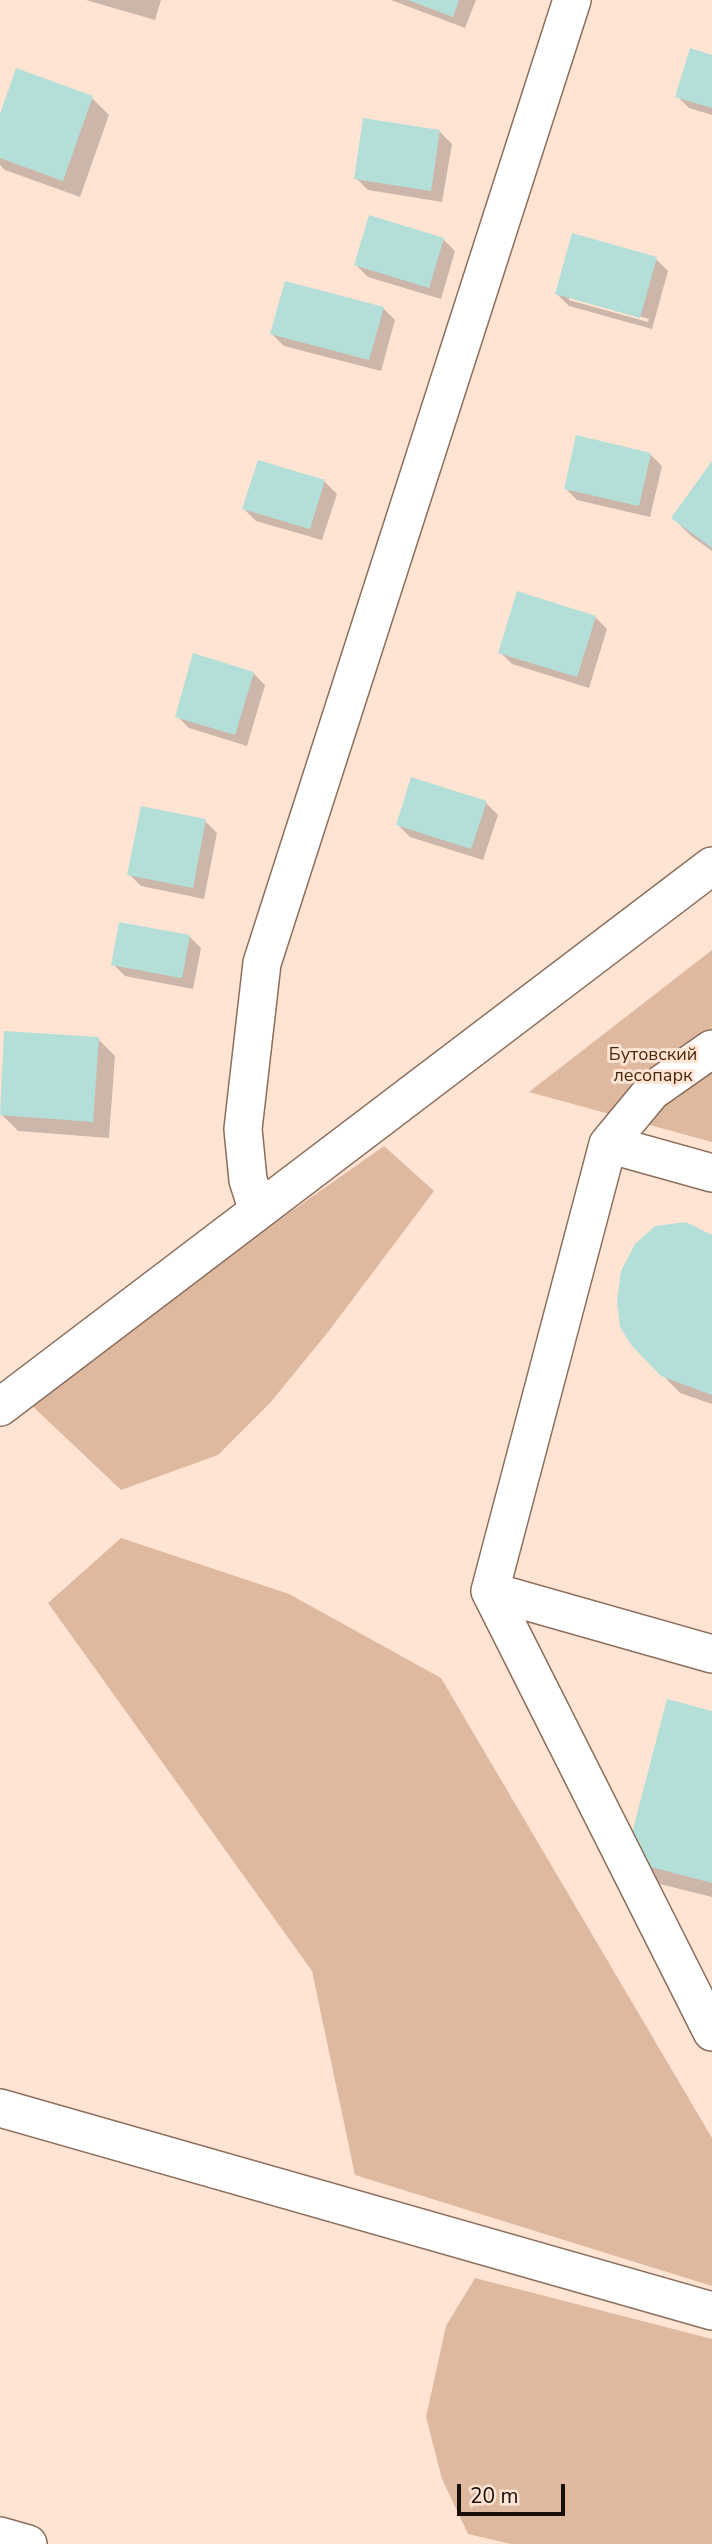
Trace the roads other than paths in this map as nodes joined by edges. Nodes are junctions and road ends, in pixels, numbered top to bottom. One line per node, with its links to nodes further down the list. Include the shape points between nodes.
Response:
1 (572, 0): 6 (street, via 262,963 243,1129 248,1180)
2 (712, 866): 6 (street)
3 (712, 1049): 4 (street, via 652,1091)
4 (608, 1144): 5 (street); 8 (street)
5 (712, 1173)
6 (258, 1211): 7 (street)
7 (0, 1407)
8 (491, 1591): 9 (street); 10 (street)
9 (712, 1654)
10 (712, 2032)
11 (3, 2111): 12 (street)
12 (712, 2311)
13 (0, 2536): 14 (street)
14 (28, 2544)

